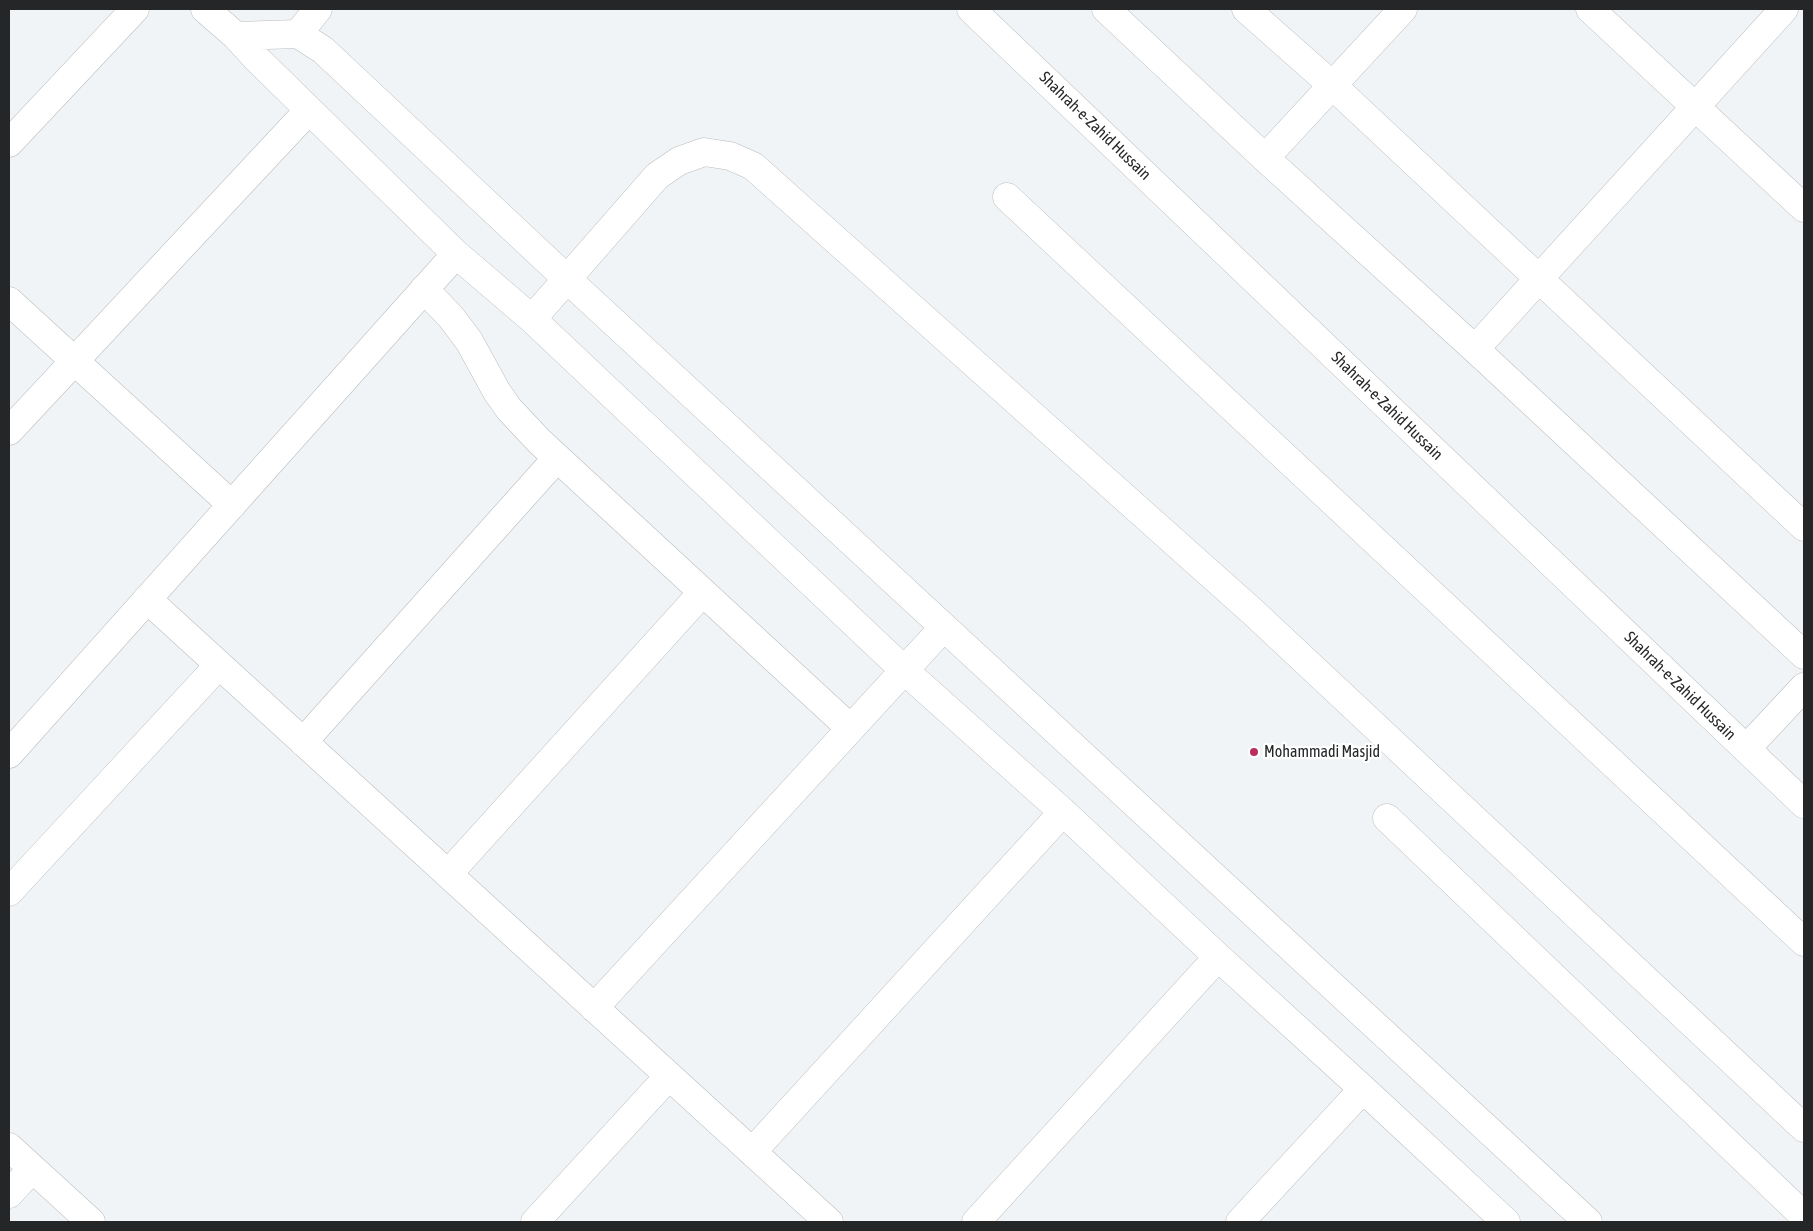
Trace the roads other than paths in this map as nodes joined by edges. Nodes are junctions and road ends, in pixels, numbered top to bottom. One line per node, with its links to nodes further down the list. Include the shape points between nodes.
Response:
1 (135, 9): 15 (street)
2 (205, 9): 11 (street)
3 (318, 9): 10 (street)
4 (971, 9): 40 (street, Shahrah-e-Zahid Hussain)
5 (1106, 9): 16 (street)
6 (1246, 9): 12 (street)
7 (1403, 9): 12 (street)
8 (1590, 9): 13 (street)
9 (1784, 9): 13 (street)
10 (298, 34): 11 (street); 21 (street, via 323,50)
11 (236, 36): 14 (street)
12 (1332, 86): 16 (street); 20 (street)
13 (1695, 107): 18 (street); 20 (street)
14 (309, 110): 19 (street); 26 (street)
15 (9, 143)
16 (1265, 158): 25 (street)
17 (1007, 197): 47 (street)
18 (1804, 208)
19 (456, 254): 22 (street); 24 (street)
20 (1539, 278): 25 (street); 30 (street)
21 (567, 279): 24 (street); 33 (street); 52 (street, via 657,176 679,161 704,152 730,156 752,166 1254,613)
22 (424, 289): 28 (street, via 469,341 509,409); 29 (street)
23 (9, 301): 26 (street)
24 (532, 318): 36 (street)
25 (1475, 350): 34 (street)
26 (75, 361): 27 (street); 29 (street)
27 (9, 431)
28 (557, 458): 31 (street); 39 (street)
29 (232, 505): 32 (street)
30 (1804, 527)
31 (702, 593): 38 (street); 45 (street)
32 (147, 599): 35 (street); 41 (street)
33 (944, 627): 36 (street); 64 (street)
34 (1804, 655)
35 (219, 665): 39 (street); 46 (street)
36 (905, 671): 38 (street); 43 (street)
37 (1804, 687): 40 (street)
38 (850, 728): 49 (street)
39 (304, 742): 45 (street)
40 (1746, 749): 42 (street, Shahrah-e-Zahid Hussain)
41 (9, 754)
42 (1804, 804)
43 (1063, 812): 48 (street); 54 (street)
44 (1387, 818): 57 (street)
45 (448, 874): 49 (street)
46 (9, 892)
47 (1804, 942)
48 (1218, 957): 51 (street); 62 (street)
49 (594, 1008): 50 (street)
50 (669, 1076): 54 (street); 60 (street)
51 (1363, 1089): 58 (street); 63 (street)
52 (1804, 1128)
53 (9, 1147): 55 (street)
54 (752, 1152): 61 (street)
55 (32, 1169): 56 (street); 59 (street)
56 (9, 1194)
57 (1804, 1216)
58 (1502, 1221)
59 (91, 1222)
60 (535, 1222)
61 (829, 1222)
62 (976, 1222)
63 (1240, 1222)
64 (1588, 1222)

